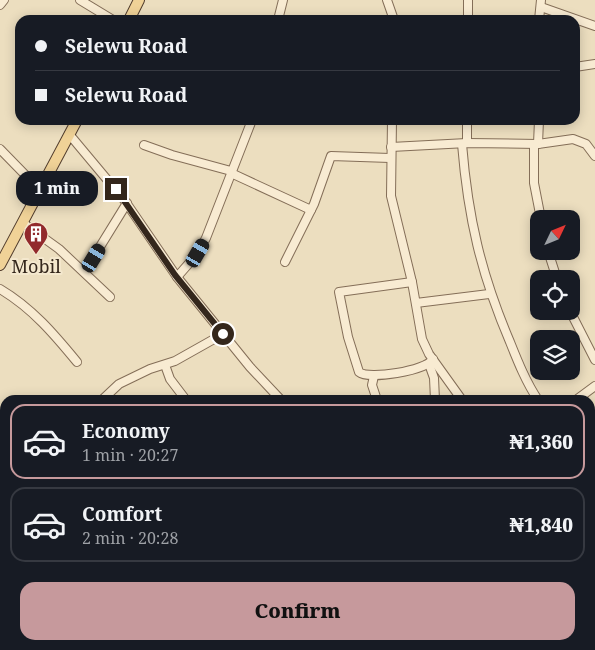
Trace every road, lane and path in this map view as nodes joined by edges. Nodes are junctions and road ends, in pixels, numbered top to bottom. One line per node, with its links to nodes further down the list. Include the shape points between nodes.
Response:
1 (4, 0): 8 (street)
2 (80, 0): 9 (street)
3 (139, 0): 10 (main road)
4 (283, 0): 11 (street)
5 (387, 0): 12 (street)
6 (468, 0): 13 (street)
7 (541, 3): 14 (street)
8 (0, 6)
9 (105, 15)
10 (132, 15)
11 (279, 15)
12 (392, 15)
13 (468, 15)
14 (569, 15)
15 (580, 20): 16 (street)
16 (595, 26)
17 (595, 64): 18 (street)
18 (580, 66)
19 (74, 125): 24 (main road)
20 (250, 125): 32 (street)
21 (392, 125): 28 (street)
22 (466, 125): 25 (street)
23 (538, 125): 27 (street)
24 (69, 134): 33 (main road); 34 (street)
25 (464, 143): 27 (street); 28 (street); 44 (street, via 474,236)
26 (144, 144): 32 (street)
27 (536, 144): 30 (street, via 581,140); 36 (street, via 534,183)
28 (391, 147): 31 (street)
29 (1, 151): 33 (street)
30 (595, 156)
31 (390, 158): 35 (street, via 331,156); 42 (street, via 392,207)
32 (231, 172): 35 (street); 41 (street, via 206,238 198,253)
33 (40, 190): 37 (main road)
34 (127, 203): 40 (street); 41 (street)
35 (311, 210): 38 (street)
36 (539, 210)
37 (22, 223): 39 (main road); 40 (street)
38 (285, 262)
39 (0, 265)
40 (85, 271): 45 (street)
41 (177, 277): 48 (street)
42 (412, 282): 46 (street); 53 (street, via 339,292 359,372)
43 (0, 289): 50 (street, via 51,329)
44 (489, 294): 46 (street); 61 (street)
45 (110, 297)
46 (416, 303): 51 (street, via 422,339)
47 (575, 320): 49 (street)
48 (223, 334): 52 (street, via 193,353); 57 (street)
49 (595, 360)
50 (77, 362)
51 (431, 362): 53 (street, via 416,369); 59 (street); 60 (street)
52 (165, 365): 55 (street, via 119,384); 56 (street, via 170,379)
53 (374, 376): 58 (street, via 372,385)
54 (595, 386): 62 (street)
55 (107, 395)
56 (182, 395)
57 (277, 395)
58 (375, 395)
59 (435, 395)
60 (458, 395)
61 (535, 395)
62 (583, 395)

